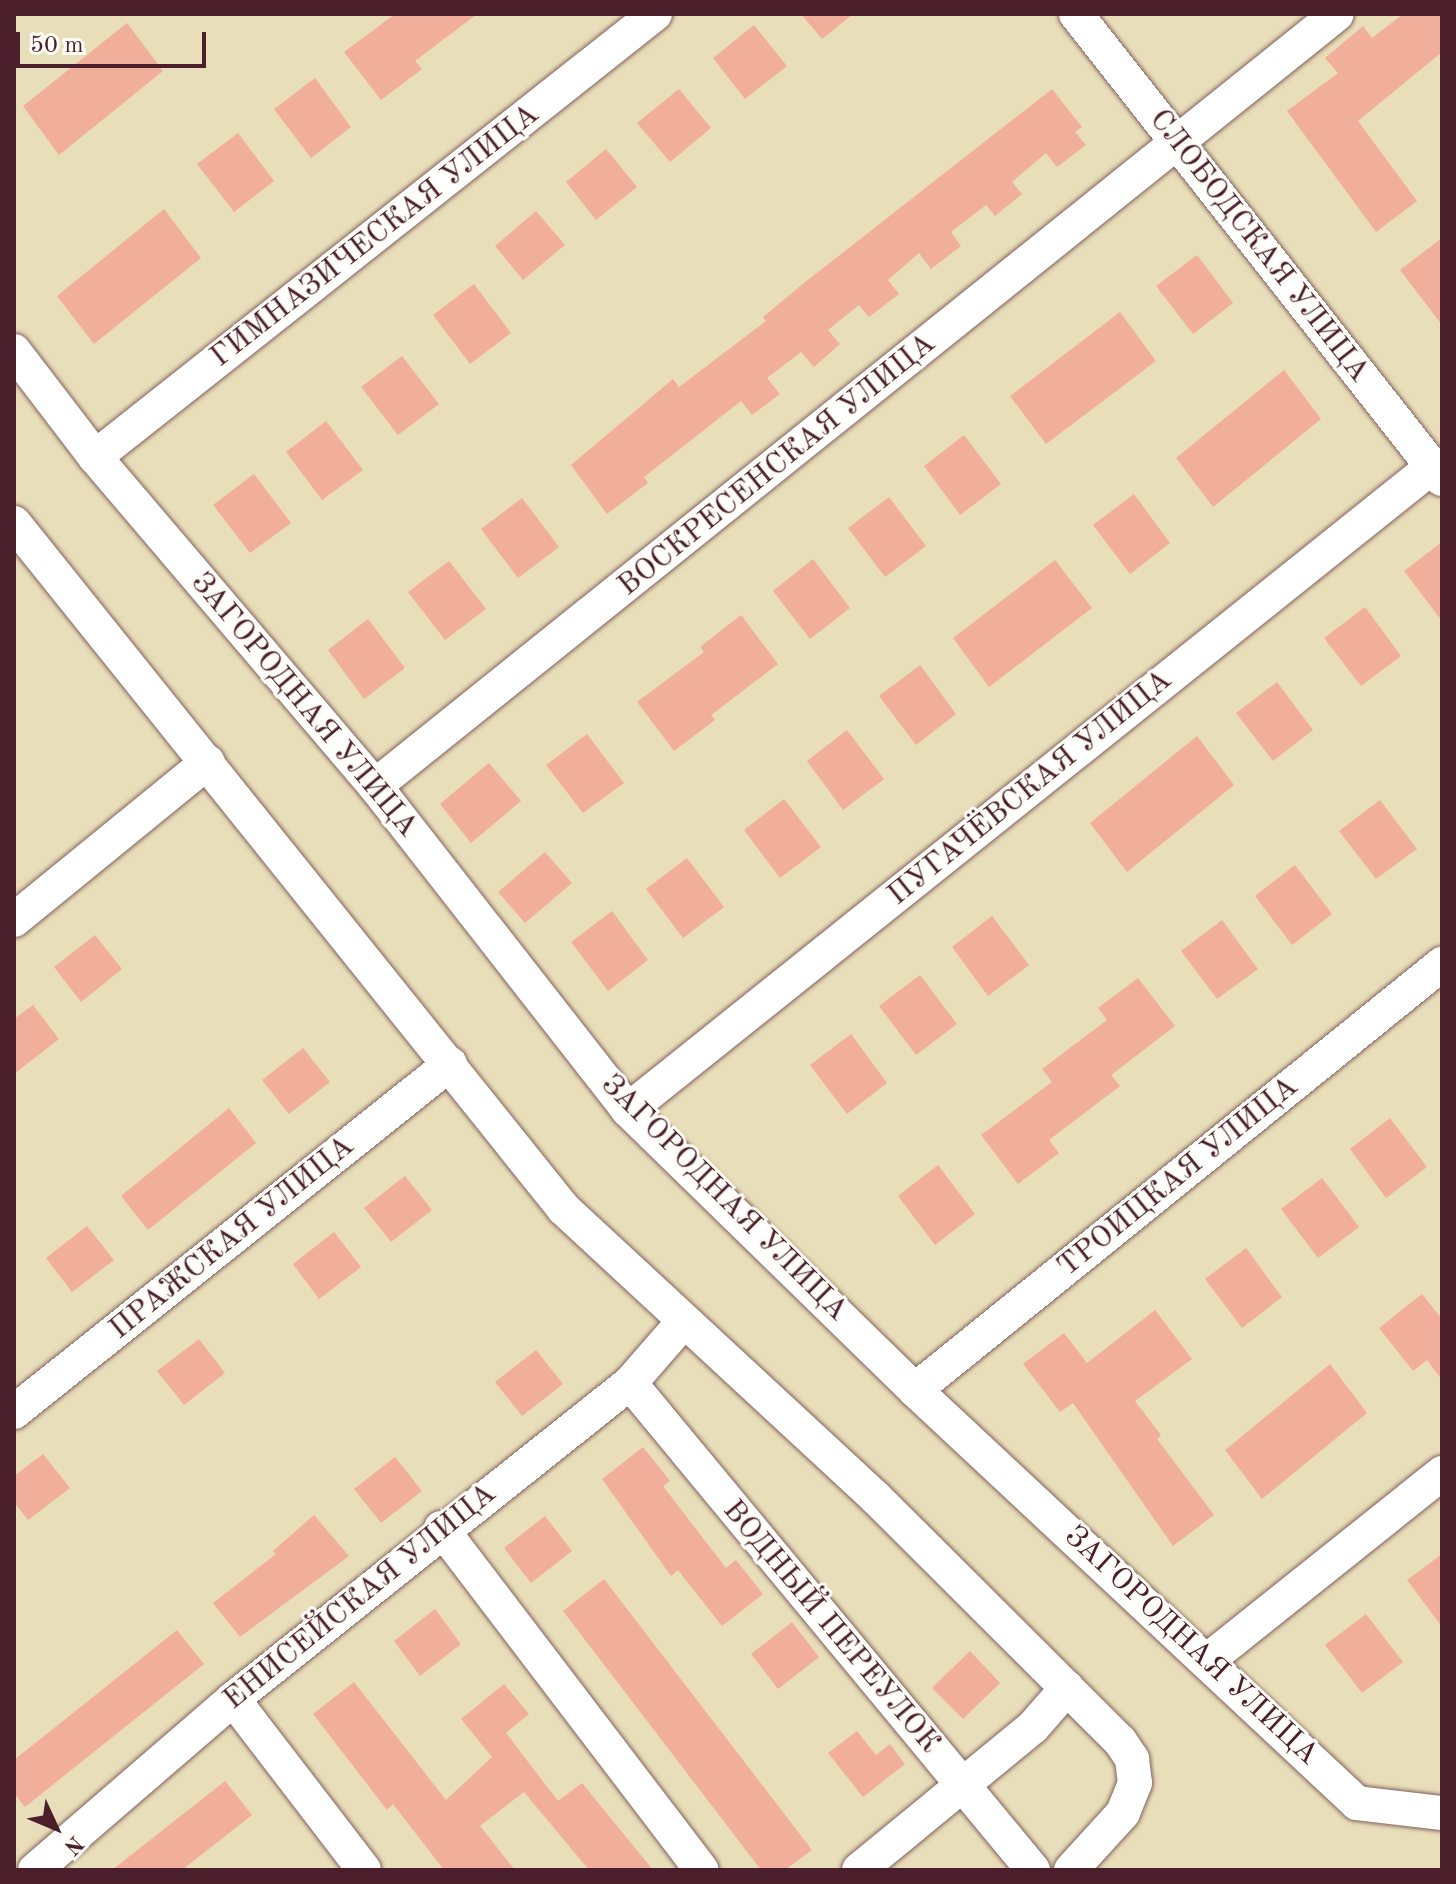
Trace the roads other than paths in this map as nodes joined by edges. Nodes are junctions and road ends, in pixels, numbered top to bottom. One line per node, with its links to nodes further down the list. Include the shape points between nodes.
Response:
1 (655, 14): 6 (street, ГИМНАЗИЧЕСКАЯ УЛИЦА)
2 (1076, 14): 4 (street, СЛОБОДСКАЯ УЛИЦА)
3 (1337, 14): 4 (street, ВОСКРЕСЕНСКАЯ УЛИЦА)
4 (1179, 143): 7 (street, СЛОБОДСКАЯ УЛИЦА); 10 (street, ВОСКРЕСЕНСКАЯ УЛИЦА)
5 (14, 351): 6 (street, ЗАГОРОДНАЯ УЛИЦА)
6 (95, 457): 10 (street, ЗАГОРОДНАЯ УЛИЦА)
7 (1437, 473): 14 (street, ПУГАЧЁВСКАЯ УЛИЦА)
8 (14, 523): 9 (street)
9 (208, 762): 11 (street); 13 (street)
10 (375, 786): 14 (street, ЗАГОРОДНАЯ УЛИЦА)
11 (14, 920)
12 (1442, 964): 17 (street, ТРОИЦКАЯ УЛИЦА)
13 (450, 1064): 15 (street, via 564,1209); 18 (street, ПРАЖСКАЯ УЛИЦА)
14 (628, 1110): 17 (street, ЗАГОРОДНАЯ УЛИЦА)
15 (683, 1322): 16 (street, ЕНИСЕЙСКАЯ УЛИЦА); 22 (street, via 875,1497)
16 (630, 1383): 20 (street, ЕНИСЕЙСКАЯ УЛИЦА); 24 (street, ВОДНЫЙ ПЕРЕУЛОК)
17 (915, 1390): 21 (street, ЗАГОРОДНАЯ УЛИЦА)
18 (14, 1412)
19 (1442, 1473): 21 (street)
20 (441, 1528): 23 (street, ЕНИСЕЙСКАЯ УЛИЦА); 28 (street)
21 (1208, 1660): 25 (street, ЗАГОРОДНАЯ УЛИЦА, via 1357,1803)
22 (1067, 1688): 24 (street, via 1033,1727); 31 (street, via 1120,1741 1132,1759 1135,1783 1123,1813)
23 (233, 1699): 26 (street, ЕНИСЕЙСКАЯ УЛИЦА); 27 (street)
24 (964, 1787): 29 (street); 30 (street, ВОДНЫЙ ПЕРЕУЛОК)
25 (1442, 1813)
26 (35, 1870)
27 (364, 1870)
28 (702, 1870)
29 (859, 1870)
30 (1033, 1870)
31 (1071, 1870)

